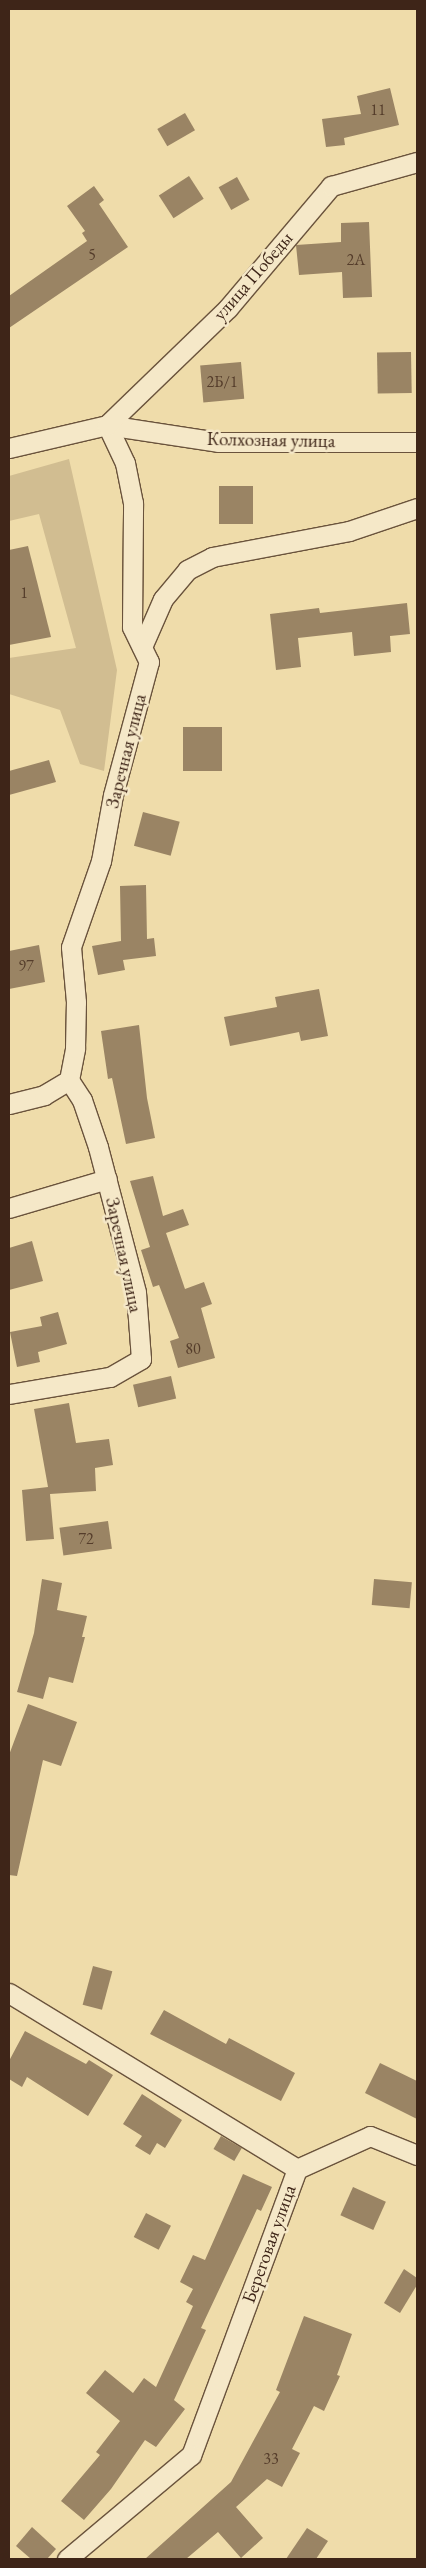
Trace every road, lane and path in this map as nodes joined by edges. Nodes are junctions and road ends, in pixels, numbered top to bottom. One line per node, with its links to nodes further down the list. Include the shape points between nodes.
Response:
1 (417, 162): 2 (street, улица Победы, via 331,186 228,308)
2 (107, 425): 3 (street, Колхозная улица, via 218,442); 4 (street, Колхозная улица); 6 (street, Заречная улица, via 124,463 133,503 132,627)
3 (417, 442)
4 (9, 448)
5 (417, 508): 6 (street, via 349,531 212,557 187,570 163,599)
6 (142, 647): 7 (street, Заречная улица, via 149,662 113,795 101,861 71,947 76,1002 75,1048)
7 (69, 1080): 8 (street, via 44,1095); 9 (street, Заречная улица, via 82,1100)
8 (9, 1104)
9 (107, 1179): 10 (street); 11 (street, Заречная улица, via 136,1292 141,1359 110,1377)
10 (9, 1208)
11 (9, 1394)
12 (9, 1993): 14 (street, Береговая улица)
13 (417, 2155): 14 (street, via 370,2136)
14 (297, 2169): 15 (street, Береговая улица, via 191,2455)
15 (67, 2559)

